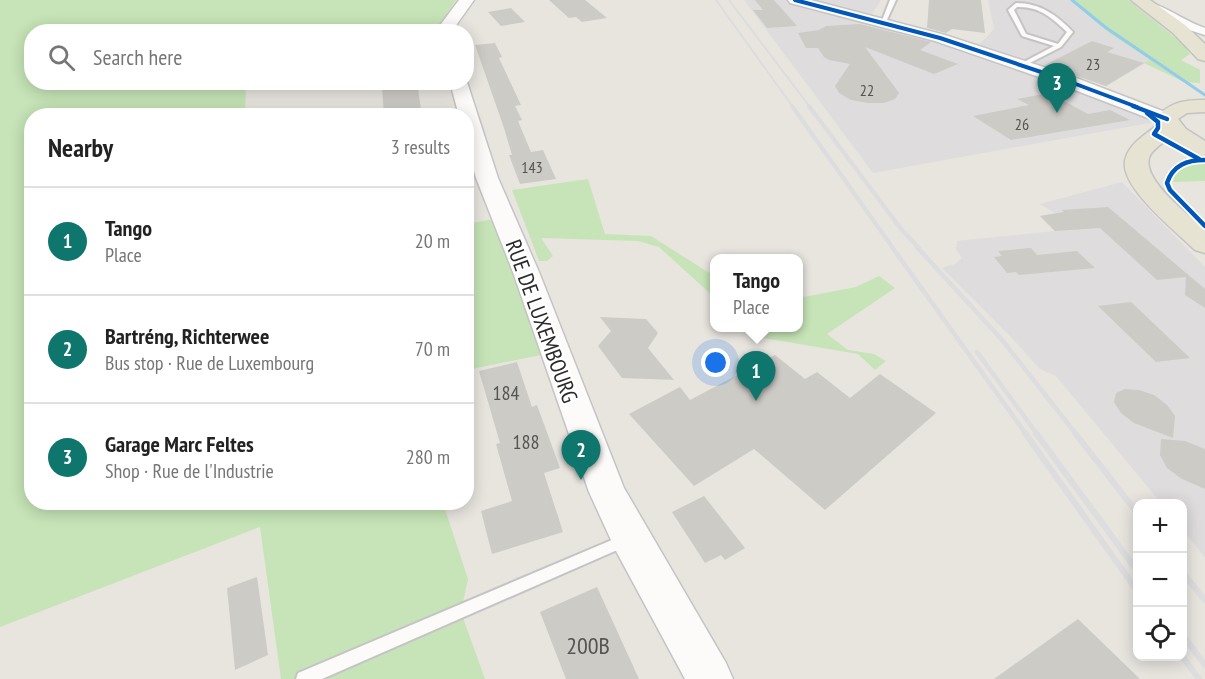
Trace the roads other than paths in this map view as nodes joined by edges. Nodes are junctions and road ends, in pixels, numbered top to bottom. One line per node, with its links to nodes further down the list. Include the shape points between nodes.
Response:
1 (467, 0): 6 (main road)
2 (795, 0): 5 (street)
3 (893, 0): 5 (lane)
4 (1139, 0): 7 (street); 9 (main road)
5 (883, 22): 10 (street)
6 (449, 24)
7 (1205, 32)
8 (1059, 46): 8 (lane, via 1070,32 1046,10 1029,4 1016,5 1011,10 1024,35); 10 (lane)
9 (1205, 55)
10 (1022, 65): 14 (street)
11 (461, 90): 13 (main road, RUE DE LUXEMBOURG)
12 (1205, 106): 14 (main road)
13 (467, 108)
14 (1172, 118): 16 (main road, via 1182,138); 17 (main road, via 1159,137 1144,146 1137,157 1137,172)
15 (474, 133): 19 (main road, RUE DE LUXEMBOURG, via 487,178 607,492)
16 (1205, 152): 17 (main road, via 1170,156 1155,163)
17 (1149, 188): 18 (main road)
18 (1205, 244)
19 (630, 538): 20 (lane); 21 (main road, RUE DE LUXEMBOURG)
20 (304, 679)
21 (710, 679)

